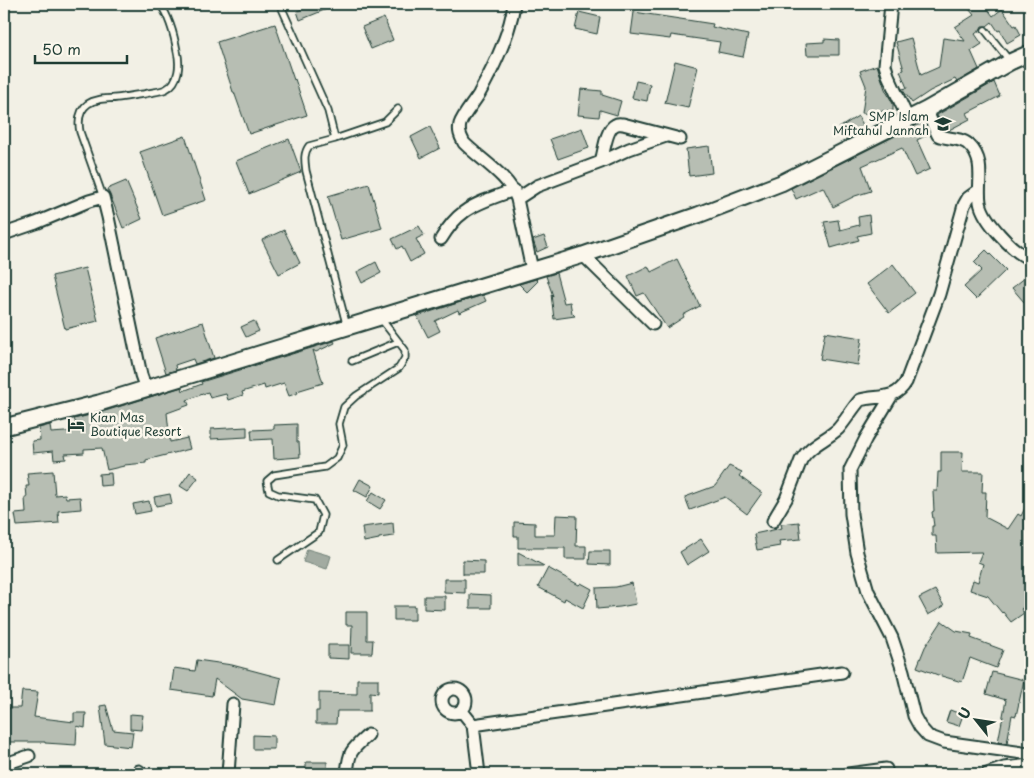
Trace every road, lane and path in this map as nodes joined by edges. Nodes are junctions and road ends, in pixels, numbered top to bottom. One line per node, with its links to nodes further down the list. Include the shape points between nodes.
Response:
1 (160, 4): 17 (lane, via 169,19 178,55 177,74 170,86 89,103 79,117 80,132)
2 (280, 4): 13 (lane, via 328,111)
3 (514, 4): 16 (street, via 497,58 459,131 464,143 507,181)
4 (891, 4): 10 (street, via 885,64)
5 (985, 30): 7 (lane)
6 (1030, 53): 7 (street)
7 (1010, 62): 9 (street)
8 (398, 109): 13 (lane, via 384,122)
9 (926, 110): 10 (street); 15 (street, via 938,135 963,141 972,147 980,171)
10 (908, 119): 20 (street, via 782,183)
11 (666, 136): 12 (street); 14 (street); 14 (street, via 623,124 615,125 608,134)
12 (680, 139)
13 (335, 140): 25 (lane, via 309,146 305,159)
14 (601, 162): 16 (street)
15 (979, 190): 21 (street, via 987,218 1015,249); 29 (street, via 964,205 939,294 909,377 904,386)
16 (516, 194): 19 (street, via 465,210); 22 (street)
17 (102, 196): 18 (street); 28 (street)
18 (4, 234)
19 (440, 238)
20 (583, 255): 22 (street); 24 (street)
21 (1030, 259)
22 (532, 270): 23 (street)
23 (380, 317): 25 (street); 26 (lane)
24 (654, 324)
25 (347, 327): 28 (street)
26 (398, 342): 27 (lane); 32 (lane, via 405,358 399,368 344,407 339,424 343,446 337,458 325,467 274,475 267,481 269,491 278,495 315,500 323,515 319,532)
27 (352, 361)
28 (146, 389): 30 (street)
29 (892, 395): 31 (street, via 860,400 837,429 812,446 801,460 786,499); 38 (street, via 850,470 851,514 857,553 868,591 892,638 914,716 928,736 944,742)
30 (4, 427)
31 (773, 521)
32 (278, 560)
33 (842, 672): 36 (street)
34 (233, 704): 43 (street)
35 (461, 710): 36 (street)
36 (473, 725): 45 (street)
37 (368, 735): 44 (street, via 351,751)
38 (1030, 754)
39 (29, 756): 41 (street)
40 (1030, 765): 47 (street)
41 (4, 767)
42 (886, 769): 46 (street)
43 (228, 774)
44 (347, 774)
45 (479, 774)
46 (848, 774)
47 (987, 774)

